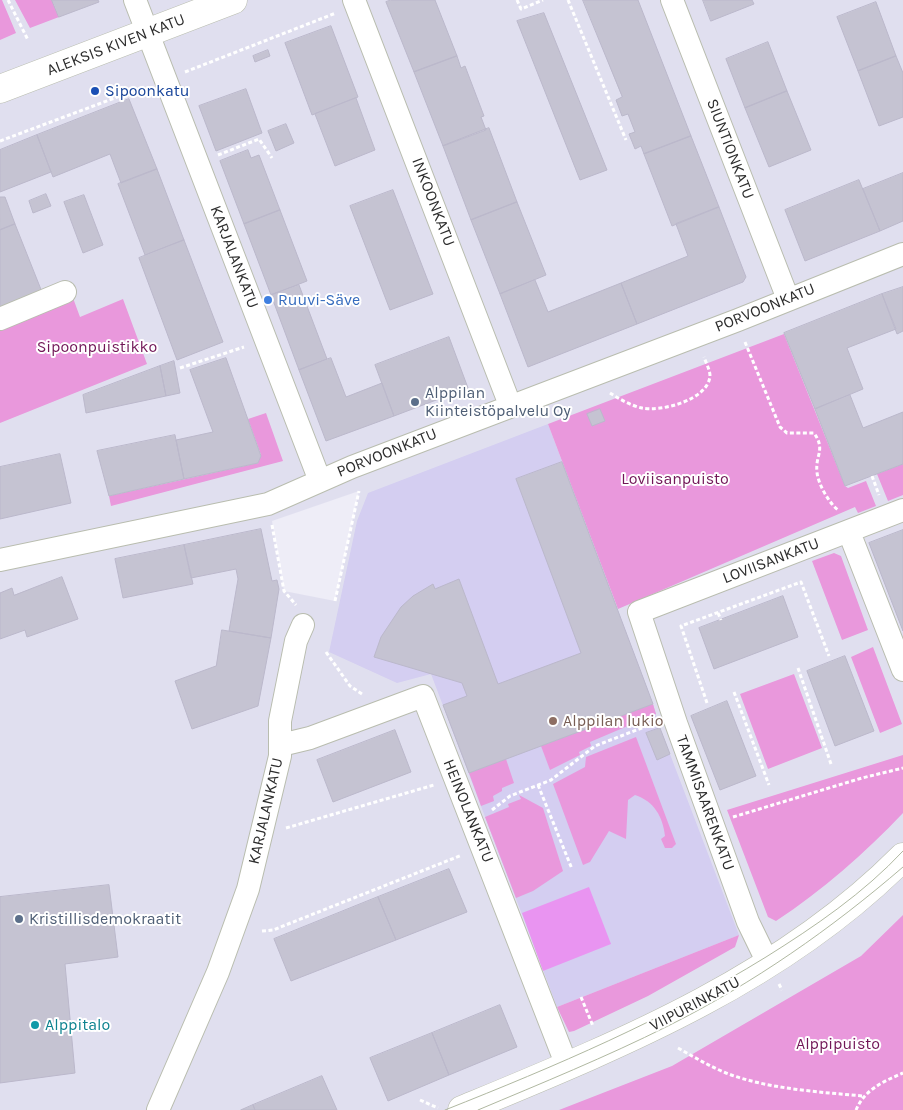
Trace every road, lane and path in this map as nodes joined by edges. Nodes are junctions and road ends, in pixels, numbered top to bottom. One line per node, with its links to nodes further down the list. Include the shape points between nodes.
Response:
1 (8, 0): 10 (path)
2 (135, 0): 9 (street, KARJALANKATU)
3 (233, 0): 9 (street, ALEKSIS KIVEN KATU)
4 (354, 0): 24 (street, INKOONKATU)
5 (517, 0): 6 (path, via 521,9)
6 (544, 0)
7 (568, 0): 12 (path)
8 (672, 0): 17 (street, SIUNTIONKATU)
9 (149, 32): 11 (street, ALEKSIS KIVEN KATU); 14 (street, KARJALANKATU)
10 (28, 40)
11 (0, 89)
12 (626, 140)
13 (272, 158): 14 (path, via 259,140)
14 (199, 163): 19 (street, KARJALANKATU)
15 (903, 254): 17 (street, PORVOONKATU)
16 (66, 292): 18 (street)
17 (788, 299): 24 (street, PORVOONKATU)
18 (0, 318)
19 (266, 339): 22 (path); 26 (street, KARJALANKATU)
20 (744, 342): 30 (path, via 780,427 787,433 814,433 819,440 817,472)
21 (704, 357): 23 (path, via 710,375 707,384 702,392 684,402 663,408 640,408)
22 (180, 368)
23 (610, 393)
24 (510, 405): 26 (street, PORVOONKATU)
25 (872, 476): 28 (path)
26 (320, 481): 29 (street, PORVOONKATU)
27 (359, 491): 35 (path)
28 (880, 498)
29 (268, 504): 33 (street, PORVOONKATU); 40 (path, via 284,591 295,603)
30 (832, 505)
31 (903, 510): 32 (street, LOVIISANKATU)
32 (849, 532): 37 (street, LOVIISANKATU); 44 (street)
33 (0, 560)
34 (759, 598): 36 (path); 38 (path); 42 (path, via 801,582)
35 (335, 601)
36 (761, 604)
37 (639, 612): 48 (street, TAMMISAARENKATU)
38 (718, 613): 39 (path); 47 (path, via 681,626)
39 (721, 620)
40 (304, 625): 49 (street, KARJALANKATU, via 296,641 280,721)
41 (326, 652): 46 (path, via 350,686)
42 (829, 656)
43 (798, 668): 50 (path)
44 (903, 670)
45 (734, 692): 54 (path)
46 (368, 697)
47 (707, 703)
48 (673, 716): 53 (path, via 595,746 569,768); 56 (street, TAMMISAARENKATU)
49 (281, 745): 66 (street, HEINOLANKATU, via 310,738 422,696); 70 (street, KARJALANKATU, via 248,889 218,972)
50 (832, 764)
51 (903, 768): 56 (path)
52 (442, 783): 57 (path)
53 (538, 785): 55 (path, via 510,796); 60 (path)
54 (769, 785)
55 (497, 808)
56 (712, 822): 62 (street, TAMMISAARENKATU, via 748,922)
57 (289, 828)
58 (468, 853): 61 (path, via 273,930)
59 (903, 857): 62 (street, VIIPURINKATU, via 848,907)
60 (572, 869)
61 (262, 931)
62 (768, 964): 66 (street, VIIPURINKATU, via 667,1021)
63 (581, 997): 64 (path)
64 (594, 1027)
65 (678, 1048): 68 (path, via 728,1074 752,1081)
66 (567, 1066): 72 (street, VIIPURINKATU)
67 (903, 1073): 68 (path, via 885,1080)
68 (863, 1096): 73 (path)
69 (420, 1100): 71 (path)
70 (158, 1110)
71 (443, 1110)
72 (462, 1110)
73 (856, 1110)

